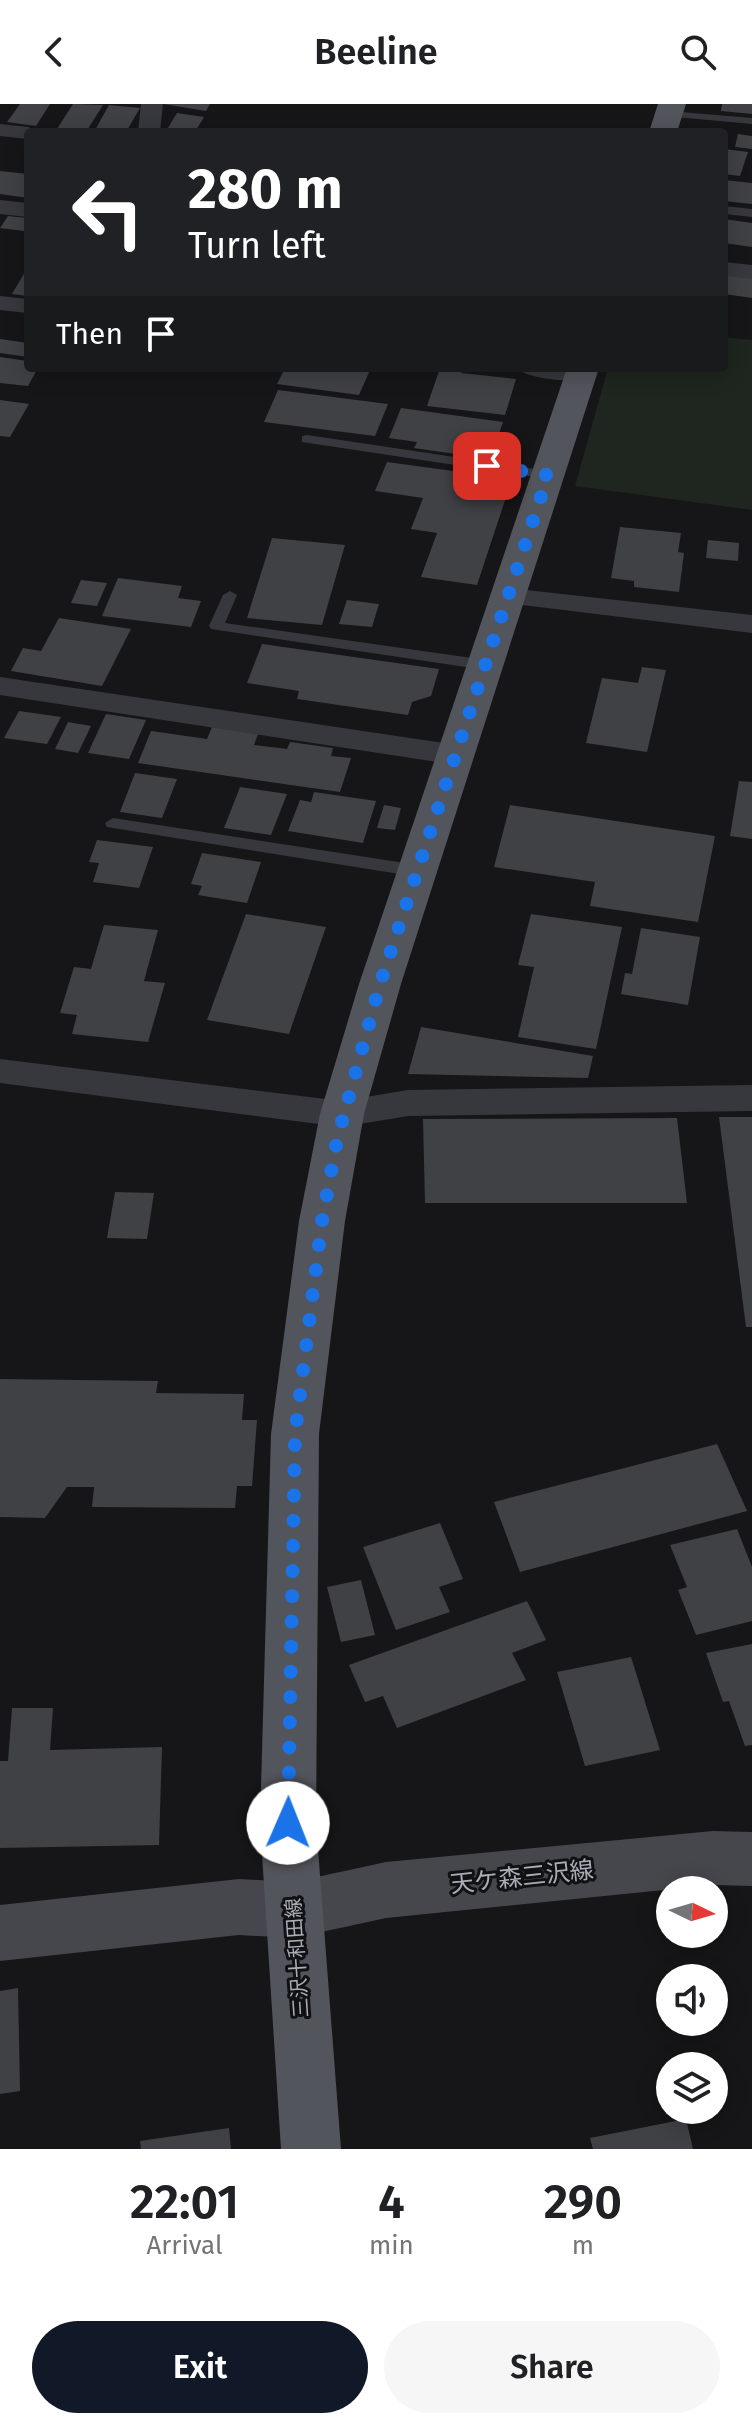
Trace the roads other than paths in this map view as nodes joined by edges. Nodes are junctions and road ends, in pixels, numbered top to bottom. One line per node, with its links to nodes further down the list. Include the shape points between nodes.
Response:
1 (152, 104): 4 (street)
2 (668, 117): 3 (lane)
3 (752, 121)
4 (149, 128)
5 (0, 130): 6 (street)
6 (24, 133)
7 (0, 207): 8 (street)
8 (24, 210)
9 (728, 210): 10 (lane)
10 (752, 213)
11 (728, 269): 12 (street)
12 (752, 272)
13 (0, 303): 14 (street)
14 (24, 306)
15 (582, 372): 17 (main road, 三沢十和田線)
16 (307, 439): 17 (lane)
17 (548, 475): 19 (main road, 三沢十和田線)
18 (230, 595): 21 (lane, via 216,626)
19 (508, 596): 20 (street); 21 (main road, 三沢十和田線)
20 (752, 624)
21 (486, 665): 23 (main road, 三沢十和田線)
22 (0, 686): 23 (street)
23 (457, 755): 25 (main road, 三沢十和田線)
24 (113, 823): 25 (lane)
25 (418, 871): 28 (main road, 三沢十和田線)
26 (0, 1071): 28 (street)
27 (752, 1098): 28 (street, via 408,1103)
28 (342, 1114): 30 (main road, 三沢十和田線, via 322,1221 295,1434 288,1823)
29 (752, 1859): 30 (main road, 天ケ森三沢線, via 713,1858 386,1890)
30 (294, 1910): 31 (main road, 天ケ森三沢線, via 239,1907); 32 (main road, 三沢十和田線)
31 (0, 1933)
32 (311, 2149)

